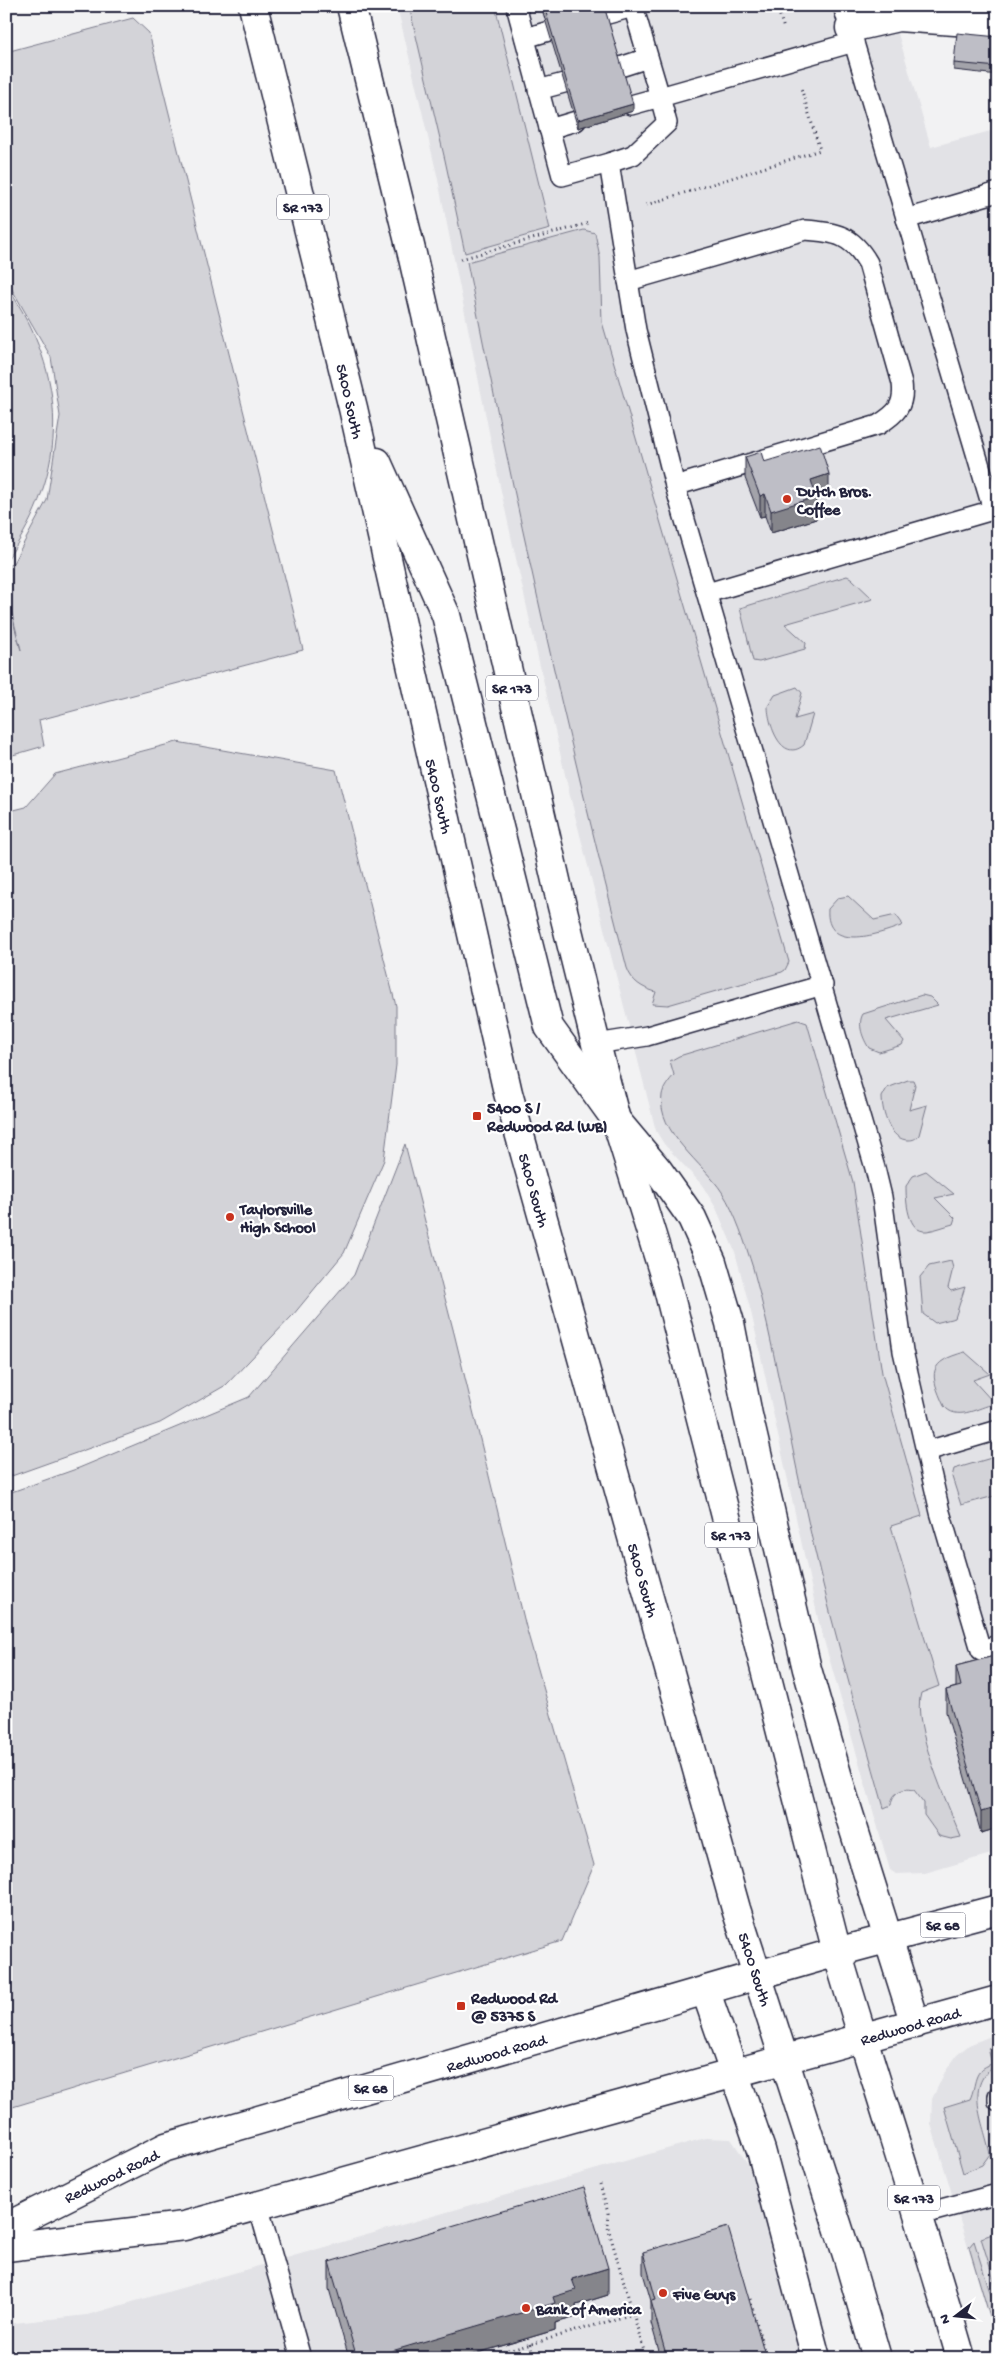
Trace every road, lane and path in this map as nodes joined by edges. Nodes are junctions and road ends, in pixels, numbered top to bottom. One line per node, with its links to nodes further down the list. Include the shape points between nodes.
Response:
1 (253, 6): 28 (main road, 5400 South / SR 173)
2 (352, 6): 32 (main road, SR 173)
3 (516, 6): 11 (lane)
4 (777, 6): 9 (path)
5 (633, 7): 6 (lane); 12 (lane)
6 (604, 15)
7 (998, 24): 8 (main road, via 898,17)
8 (849, 26): 17 (lane); 24 (lane)
9 (784, 29)
10 (549, 31): 11 (lane)
11 (524, 38): 16 (lane)
12 (648, 58): 13 (lane); 17 (lane)
13 (620, 67)
14 (564, 82): 16 (lane)
15 (801, 88): 23 (path, via 820,150)
16 (538, 90): 20 (lane)
17 (660, 97): 18 (lane); 21 (lane, via 667,123 633,155)
18 (631, 105)
19 (576, 121): 20 (lane)
20 (548, 128): 21 (lane, via 562,176)
21 (609, 163): 27 (lane)
22 (998, 192): 24 (lane)
23 (646, 205)
24 (906, 219): 30 (lane, via 993,510)
25 (592, 222): 26 (path)
26 (461, 259)
27 (628, 281): 29 (lane, via 646,377); 29 (lane, via 805,230 828,231 845,237 859,248 868,264 902,383 904,395 899,408 878,425)
28 (353, 408): 33 (main road, via 446,615 549,1027); 40 (main road, 5400 South / SR 173, via 508,1093)
29 (675, 486): 30 (lane)
30 (707, 593): 31 (lane)
31 (823, 985): 32 (lane, via 647,1036); 35 (lane, via 882,1197 903,1351)
32 (596, 1044): 33 (main road, SR 173)
33 (616, 1120): 38 (main road, via 658,1170 692,1218 712,1262 730,1322 748,1415 807,1669); 39 (main road, SR 173, via 666,1281)
34 (998, 1430): 35 (lane)
35 (927, 1451): 36 (lane, via 940,1512 980,1650)
36 (998, 1646)
37 (998, 1910): 38 (main road, Redwood Road / SR 68)
38 (889, 1940): 39 (main road, Redwood Road / SR 68); 43 (main road)
39 (837, 1952): 40 (main road, Redwood Road / SR 68); 44 (main road, SR 173)
40 (758, 1976): 41 (main road, Redwood Road / SR 68); 45 (main road, 5400 South / SR 173)
41 (706, 1992): 46 (main road); 53 (main road, Redwood Road / SR 68, via 166,2148)
42 (998, 2000): 43 (main road, Redwood Road)
43 (915, 2024): 44 (main road, Redwood Road)
44 (862, 2039): 45 (main road, Redwood Road); 52 (main road, SR 173)
45 (785, 2060): 46 (main road, Redwood Road); 64 (main road, 5400 South / SR 173)
46 (735, 2074): 51 (main road, Redwood Road); 63 (main road, via 761,2150)
47 (998, 2096): 48 (lane)
48 (998, 2101)
49 (600, 2184): 56 (path, via 608,2213 606,2224)
50 (998, 2194): 52 (lane)
51 (258, 2205): 54 (main road, Redwood Road, via 184,2226); 58 (lane)
52 (920, 2215): 65 (main road, SR 173)
53 (6, 2227)
54 (6, 2247)
55 (750, 2299): 62 (path)
56 (633, 2314): 57 (path); 61 (path)
57 (530, 2344): 59 (path); 60 (path)
58 (301, 2358)
59 (484, 2358)
60 (534, 2358)
61 (646, 2358)
62 (766, 2358)
63 (816, 2358)
64 (877, 2358)
65 (961, 2358)

